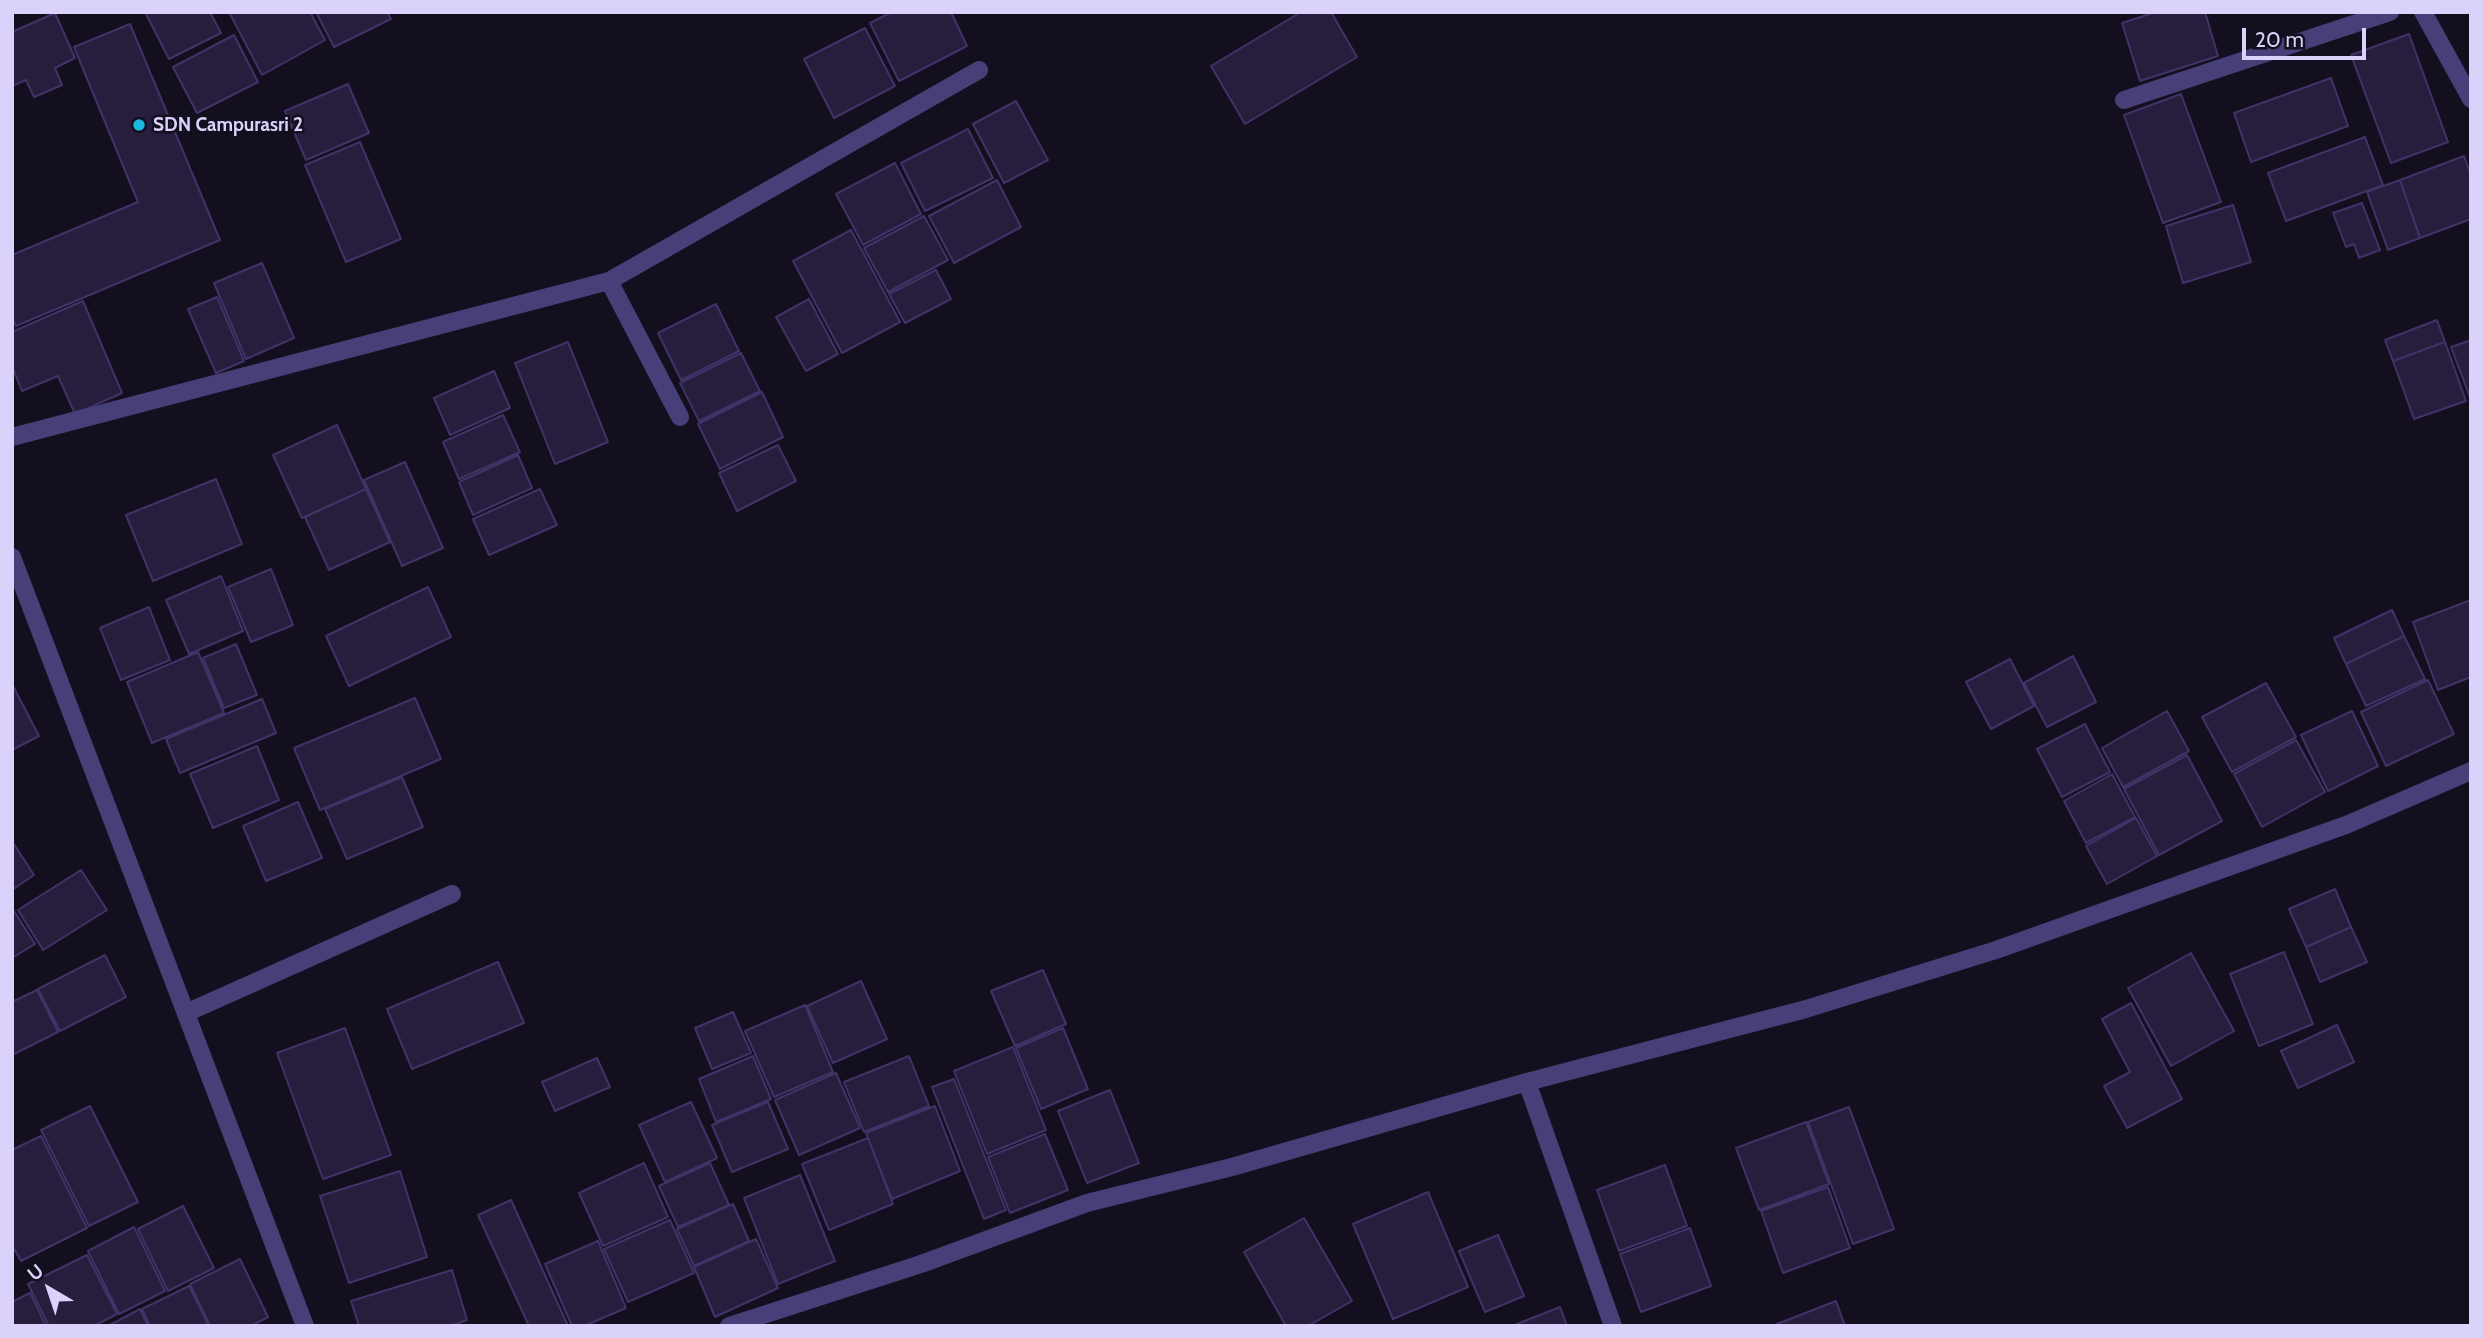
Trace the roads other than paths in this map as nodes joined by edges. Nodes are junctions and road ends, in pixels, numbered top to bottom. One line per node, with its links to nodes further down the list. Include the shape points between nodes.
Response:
1 (2390, 12): 5 (street)
2 (2423, 12): 4 (street)
3 (979, 70): 6 (street)
4 (2471, 99)
5 (2124, 100)
6 (609, 281): 7 (street); 8 (street)
7 (680, 417)
8 (12, 438)
9 (12, 557): 12 (street)
10 (2471, 771): 13 (street, via 2346,825 1996,950 1806,1009)
11 (452, 894): 12 (street)
12 (186, 1013): 14 (street)
13 (1527, 1082): 15 (street, via 1233,1167 1087,1203 921,1264); 16 (street)
14 (305, 1326)
15 (729, 1326)
16 (1613, 1326)

